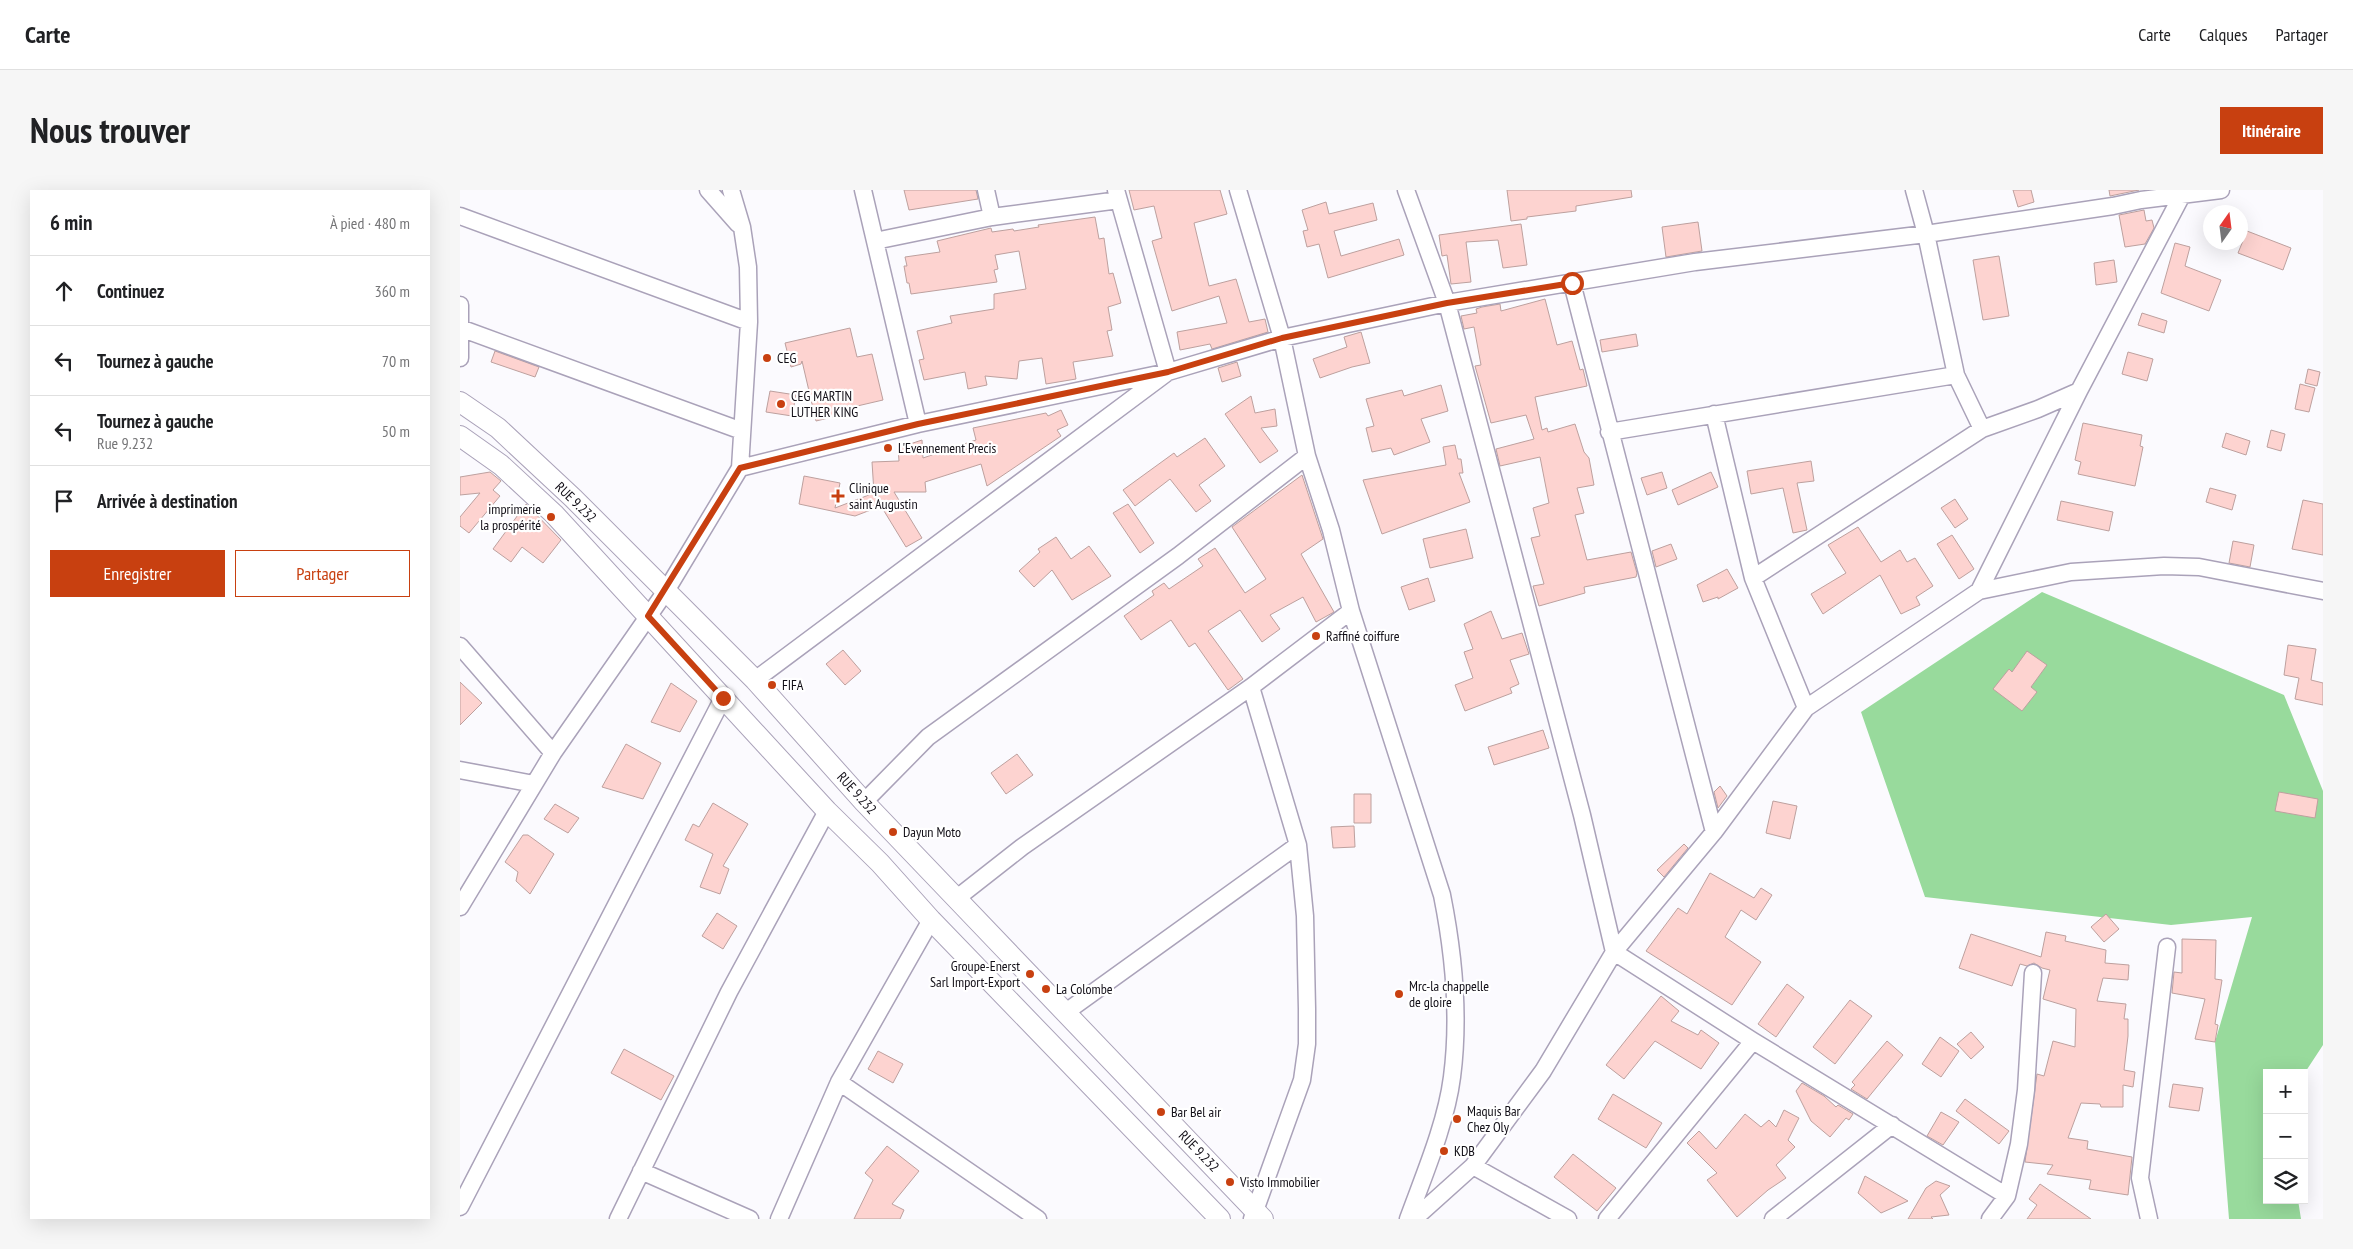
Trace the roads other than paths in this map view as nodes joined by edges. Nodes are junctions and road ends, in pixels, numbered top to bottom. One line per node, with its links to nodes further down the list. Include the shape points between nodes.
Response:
1 (708, 190): 13 (street)
2 (731, 190): 13 (street)
3 (863, 190): 15 (street)
4 (986, 190): 12 (street)
5 (1238, 190): 21 (street)
6 (1406, 190): 17 (street)
7 (1914, 190): 14 (street)
8 (2221, 190): 10 (street)
9 (1118, 195): 12 (street); 23 (street)
10 (2182, 195): 14 (street); 25 (street)
11 (460, 216): 19 (street)
12 (992, 217): 15 (street)
13 (742, 227): 19 (street, via 748,267)
14 (1926, 234): 16 (street, via 1695,262); 24 (street)
15 (875, 241): 28 (street)
16 (1572, 283): 17 (street); 31 (street)
17 (1447, 303): 21 (street); 57 (street, via 1582,815)
18 (460, 305): 20 (street)
19 (749, 322): 30 (street)
20 (461, 328): 22 (street); 30 (street)
21 (1282, 338): 23 (street); 33 (street)
22 (460, 358)
23 (1168, 372): 28 (street); 42 (street)
24 (1956, 375): 27 (street); 29 (street)
25 (2079, 391): 29 (street); 36 (street)
26 (460, 402): 38 (street, RUE 9.232, via 498,428)
27 (1714, 414): 31 (street); 35 (street)
28 (918, 424): 34 (street)
29 (1982, 429): 35 (street)
30 (742, 431): 34 (street)
31 (1609, 432): 51 (street)
32 (460, 436): 40 (street, RUE 9.232, via 501,466 554,514)
33 (1307, 456): 39 (street, via 1331,530); 49 (street, via 1178,556 928,737)
34 (740, 468): 38 (street)
35 (1753, 578): 45 (street)
36 (1979, 591): 37 (street, via 2071,572 2164,566 2199,567); 45 (street)
37 (2323, 591)
38 (666, 592): 40 (street); 42 (street, RUE 9.232)
39 (1351, 612): 43 (street); 73 (street, via 1442,895 1452,952 1456,996 1452,1078 1436,1144)
40 (648, 616): 44 (street, RUE 9.232); 46 (street)
41 (460, 646): 46 (street)
42 (755, 680): 49 (street, RUE 9.232)
43 (1251, 687): 52 (street); 53 (street, via 1022,847)
44 (723, 698): 50 (street, RUE 9.232); 66 (street)
45 (1806, 708): 51 (street)
46 (553, 753): 48 (street)
47 (460, 770): 48 (street)
48 (534, 784): 54 (street)
49 (864, 802): 53 (street, RUE 9.232)
50 (827, 811): 55 (street, RUE 9.232); 64 (street, via 729,992)
51 (1714, 832): 57 (street)
52 (1298, 845): 59 (street); 67 (street, via 1305,916 1307,1044 1302,1080)
53 (957, 898): 59 (street, RUE 9.232)
54 (460, 907)
55 (931, 920): 61 (street); 72 (street, RUE 9.232)
56 (2167, 947): 79 (street, via 2140,1178)
57 (1614, 952): 60 (street); 63 (street, via 1543,1070)
58 (2033, 973): 65 (street, via 2026,1090 2019,1144)
59 (1066, 1012): 67 (street, RUE 9.232)
60 (1753, 1041): 62 (street); 76 (street)
61 (839, 1082): 70 (street); 71 (street)
62 (1892, 1125): 65 (street); 77 (street)
63 (1473, 1166): 74 (street); 75 (street)
64 (641, 1171): 68 (street); 69 (street)
65 (2007, 1196): 78 (street)
66 (460, 1207)
67 (1257, 1217)
68 (618, 1219)
69 (750, 1219)
70 (779, 1219)
71 (1038, 1219)
72 (1220, 1219)
73 (1408, 1219)
74 (1414, 1219)
75 (1568, 1219)
76 (1607, 1219)
77 (1773, 1219)
78 (1990, 1219)
79 (2149, 1219)

